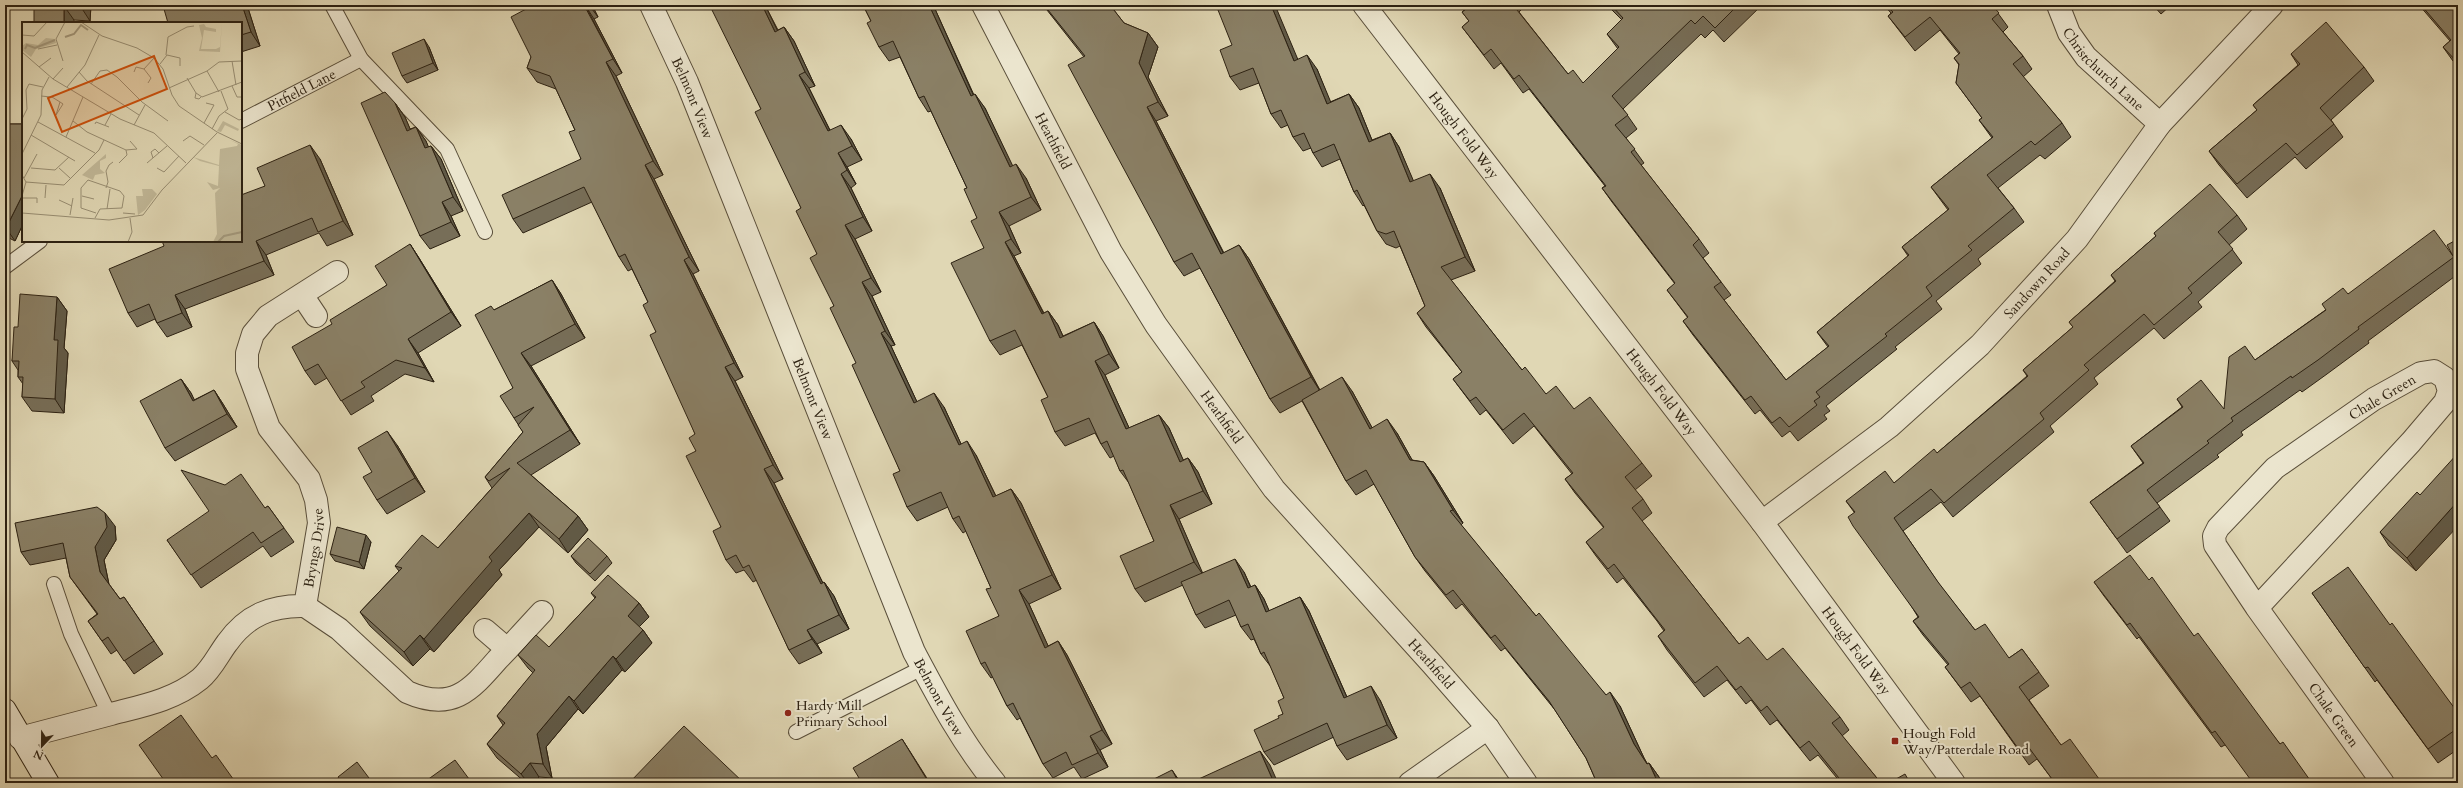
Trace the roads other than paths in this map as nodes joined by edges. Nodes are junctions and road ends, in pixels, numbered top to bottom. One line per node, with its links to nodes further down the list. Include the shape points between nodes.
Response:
1 (332, 5): 7 (lane)
2 (651, 5): 23 (street, Belmont View, via 688,82 893,604)
3 (983, 5): 26 (street, Heathfield, via 1111,252 1156,325 1274,489)
4 (1364, 5): 16 (street, Hough Fold Way)
5 (2058, 5): 9 (street, Christchurch Lane, via 2069,33 2086,57)
6 (2272, 5): 9 (street, Sandown Road)
7 (361, 59): 8 (lane, Pitfield Lane); 10 (lane, via 447,149)
8 (242, 120)
9 (2160, 124): 16 (street, Sandown Road, via 2077,239 1980,346 1889,427)
10 (485, 232)
11 (39, 242): 12 (lane)
12 (5, 267)
13 (337, 272): 14 (street, Bryngs Drive)
14 (302, 295): 15 (street); 18 (street, Bryngs Drive, via 268,316 253,334 247,369 269,428 309,479 316,500 319,523)
15 (316, 316)
16 (1762, 522): 33 (street, Hough Fold Way)
17 (54, 584): 25 (lane, via 71,634)
18 (305, 606): 22 (street, Bryngs Drive, via 338,629 394,682 421,698 440,701 457,697 472,688); 25 (street, Bryngs Drive, via 285,605 267,610 242,625 206,673 184,691 159,701)
19 (2257, 608): 19 (street, Chale Green, via 2216,545 2214,536 2218,528 2275,468 2374,399 2421,373 2434,371 2445,378 2449,391 2445,402); 34 (street, Chale Green)
20 (542, 612): 22 (street, Bryngs Drive)
21 (485, 630): 22 (street)
22 (507, 649)
23 (922, 668): 27 (lane); 30 (street, Belmont View, via 950,721)
24 (5, 710): 28 (street)
25 (109, 714): 28 (street, Bryngs Drive)
26 (1488, 728): 31 (street); 32 (street, Heathfield)
27 (796, 732)
28 (20, 738): 29 (street)
29 (48, 783)
30 (994, 783)
31 (1410, 783)
32 (1526, 783)
33 (1954, 783)
34 (2383, 783)

